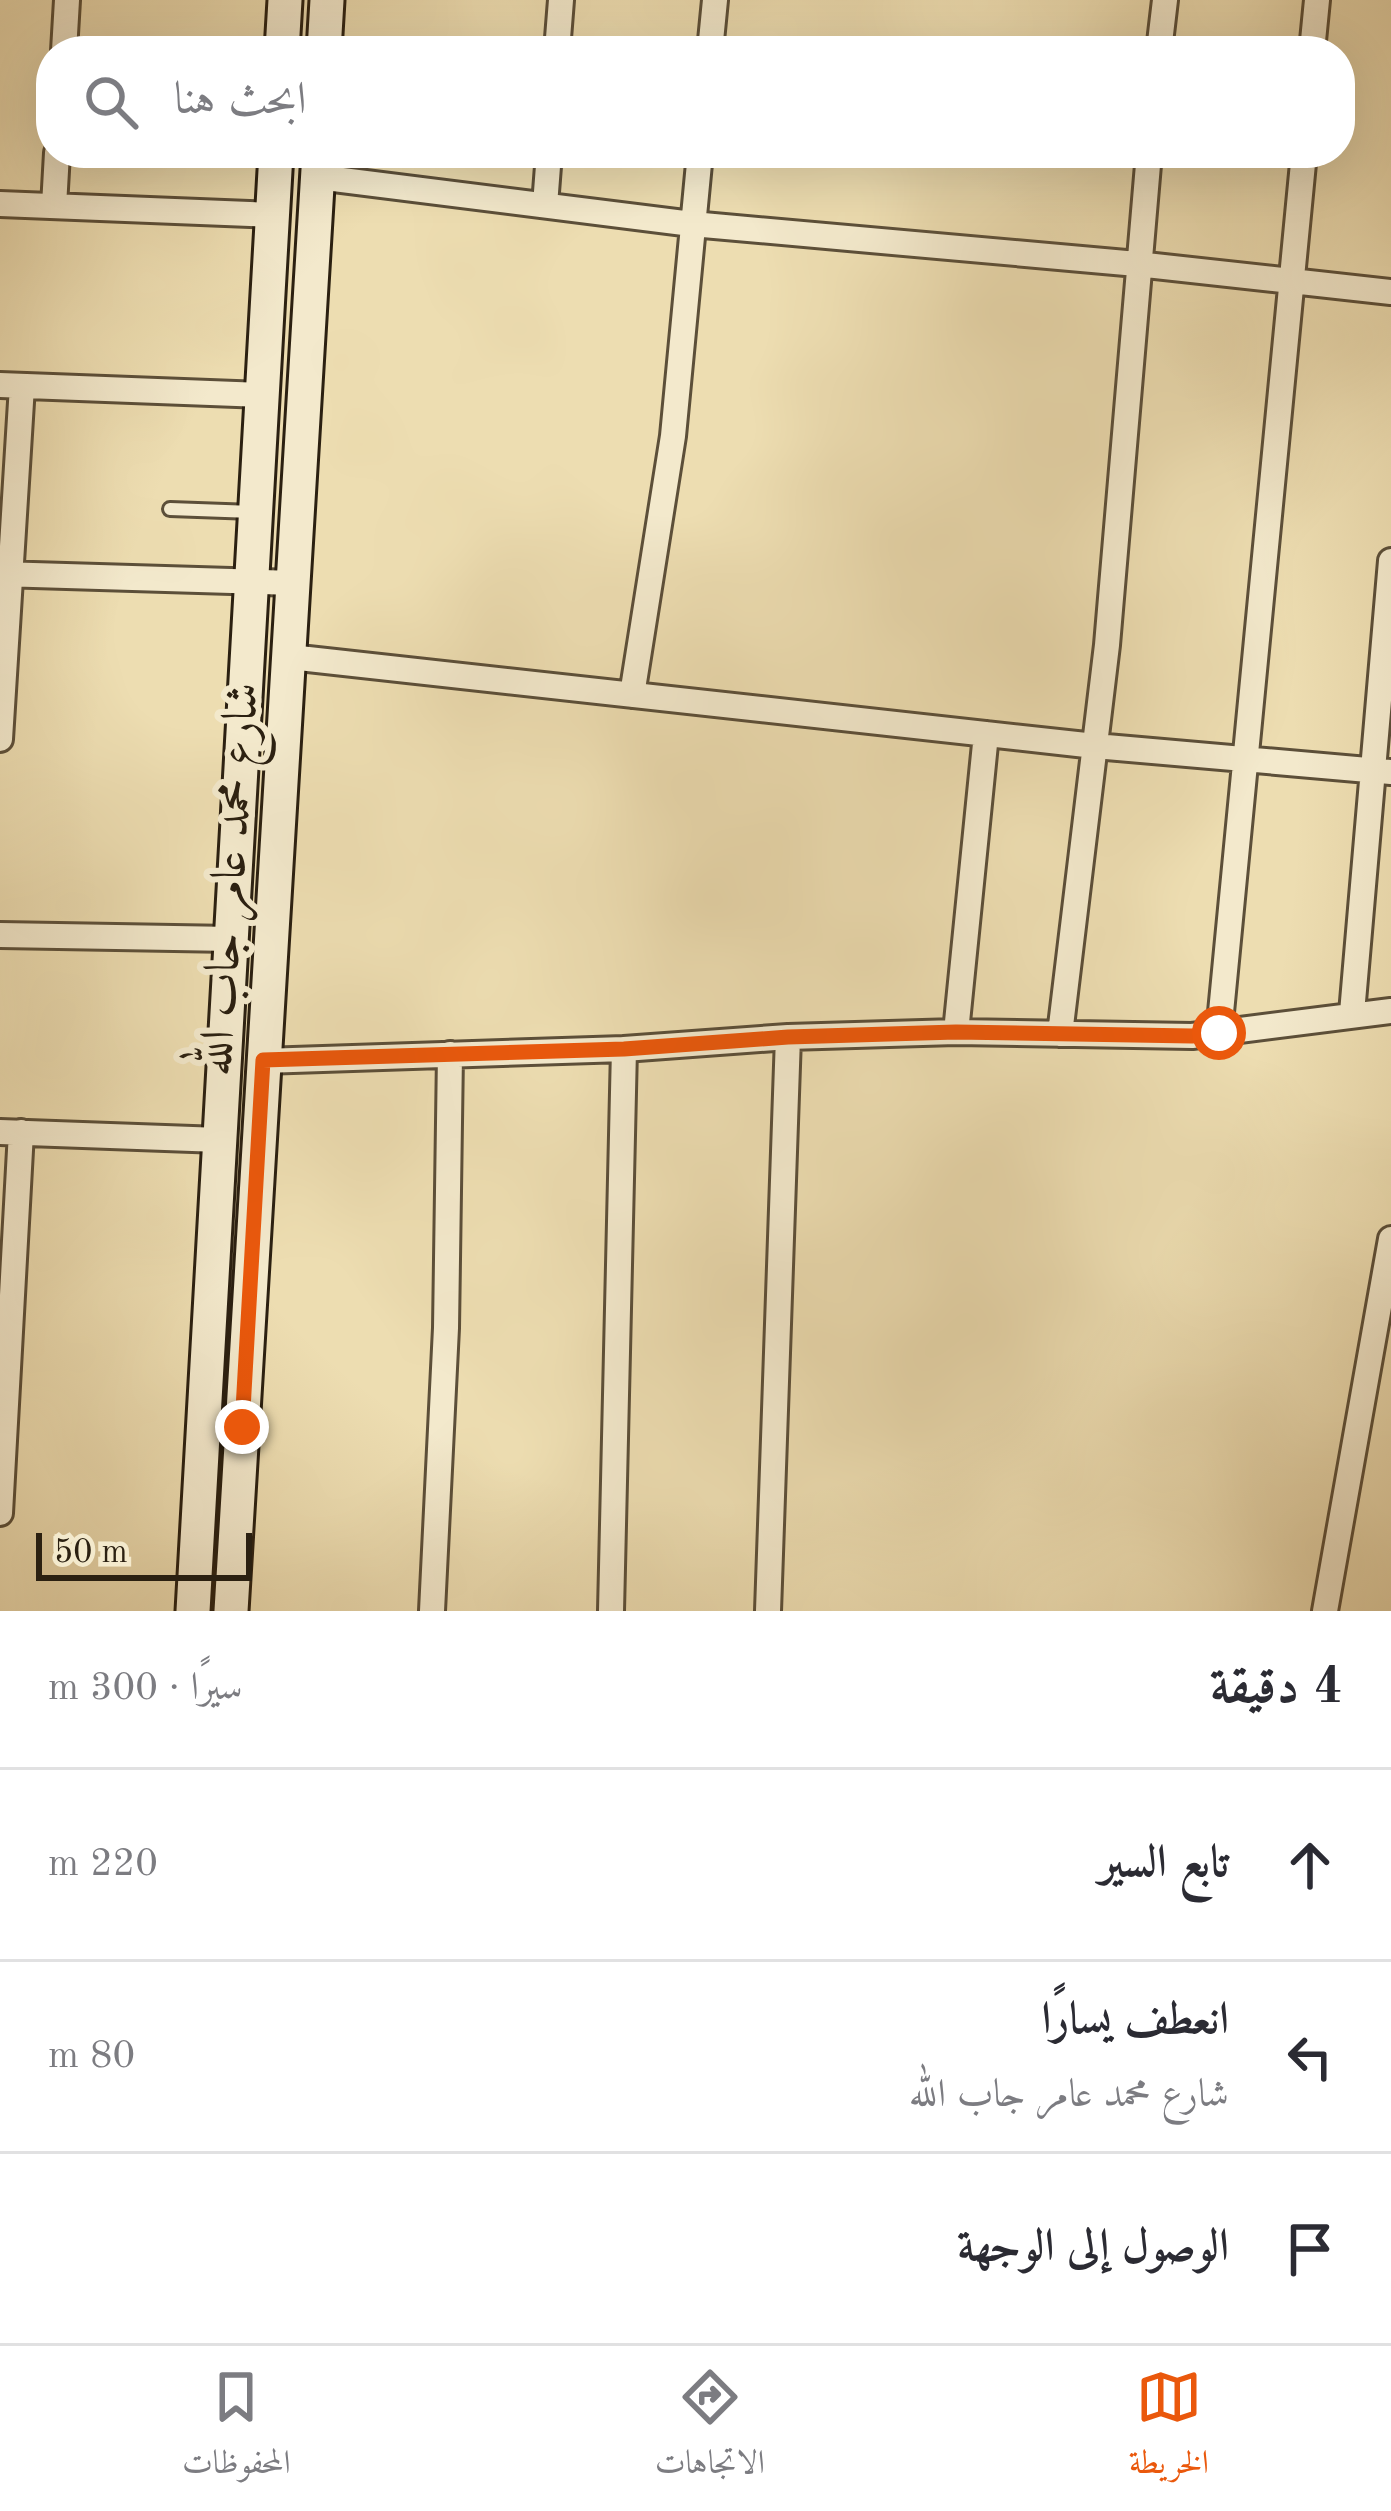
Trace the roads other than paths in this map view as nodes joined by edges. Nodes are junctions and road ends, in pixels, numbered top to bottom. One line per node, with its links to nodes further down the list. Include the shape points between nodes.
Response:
1 (67, 0): 8 (street)
2 (285, 0): 9 (street)
3 (327, 0): 10 (street)
4 (561, 0): 11 (street)
5 (716, 0): 12 (street)
6 (1165, 0): 13 (street)
7 (1317, 0): 14 (street)
8 (65, 36)
9 (283, 36)
10 (325, 36)
11 (558, 36)
12 (712, 36)
13 (1161, 36)
14 (1313, 36)
15 (57, 168): 25 (street)
16 (275, 168): 26 (street, شارع محمد عامر جاب الله)
17 (319, 168): 38 (street, شارع محمد عامر جاب الله)
18 (336, 168): 24 (street)
19 (548, 168): 24 (street)
20 (698, 168): 27 (street)
21 (1147, 168): 28 (street)
22 (1303, 168): 29 (street)
23 (0, 204): 25 (street)
24 (545, 205): 27 (street)
25 (54, 206): 26 (street)
26 (273, 214): 32 (street, شارع محمد عامر جاب الله)
27 (692, 224): 28 (street); 40 (street, via 673,436)
28 (1137, 264): 29 (street); 43 (street)
29 (1292, 281): 30 (street); 44 (street)
30 (1391, 292)
31 (11, 385): 32 (street); 36 (street)
32 (262, 395): 34 (street, شارع محمد عامر جاب الله)
33 (170, 509): 34 (lane)
34 (256, 512): 37 (street, شارع محمد عامر جاب الله)
35 (1391, 561): 45 (street)
36 (5, 574): 37 (street); 42 (street)
37 (252, 582): 38 (street); 47 (street, شارع محمد عامر جاب الله)
38 (294, 584): 39 (street, شارع محمد عامر جاب الله)
39 (290, 657): 40 (street); 56 (street, شارع محمد عامر جاب الله)
40 (632, 695): 41 (street)
41 (986, 734): 43 (street); 50 (street)
42 (0, 739)
43 (1095, 746): 44 (street); 52 (street)
44 (1246, 762): 45 (street); 51 (street)
45 (1383, 771): 49 (street)
46 (0, 934): 47 (street)
47 (232, 939): 58 (street, شارع محمد عامر جاب الله)
48 (1391, 1010): 49 (street)
49 (1352, 1013): 51 (street)
50 (956, 1032): 52 (street); 53 (street)
51 (1219, 1033): 52 (street)
52 (1060, 1034)
53 (788, 1037): 54 (street); 66 (street)
54 (624, 1049): 55 (street); 65 (street)
55 (450, 1054): 56 (street); 64 (street)
56 (263, 1060): 63 (street, شارع محمد عامر جاب الله)
57 (10, 1132): 58 (street); 60 (street)
58 (220, 1140): 62 (street, شارع محمد عامر جاب الله)
59 (1391, 1239): 67 (street)
60 (5, 1317): 61 (street)
61 (0, 1513)
62 (194, 1611)
63 (231, 1611)
64 (432, 1611)
65 (611, 1611)
66 (768, 1611)
67 (1325, 1611)

